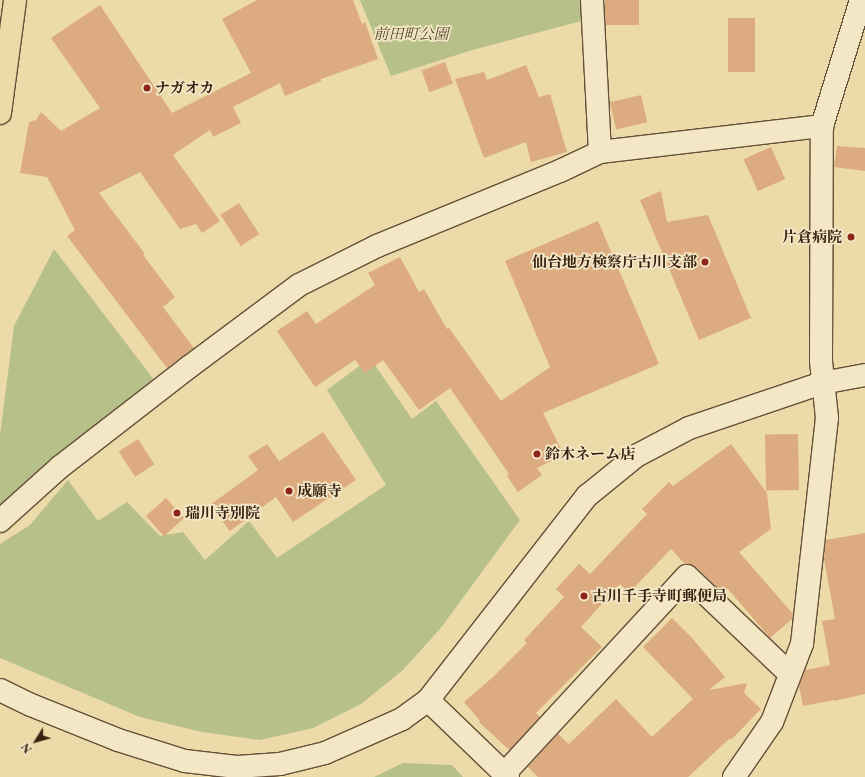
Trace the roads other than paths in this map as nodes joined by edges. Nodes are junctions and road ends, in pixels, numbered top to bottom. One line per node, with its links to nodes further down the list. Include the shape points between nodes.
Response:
1 (15, 0): 4 (highway)
2 (592, 0): 6 (street)
3 (861, 0): 5 (street)
4 (0, 113)
5 (822, 126): 6 (street); 8 (street)
6 (600, 152): 9 (street, via 377,246 299,285 60,467)
7 (865, 375): 8 (street)
8 (822, 384): 10 (street, via 827,418 802,644); 12 (street, via 689,428 636,456 587,496)
9 (0, 521)
10 (790, 674): 13 (street, via 688,576); 14 (street, via 772,722)
11 (0, 690): 12 (street, via 118,740 185,761 237,767 280,764 325,753 402,719)
12 (428, 700): 13 (street)
13 (506, 775)
14 (734, 777)

